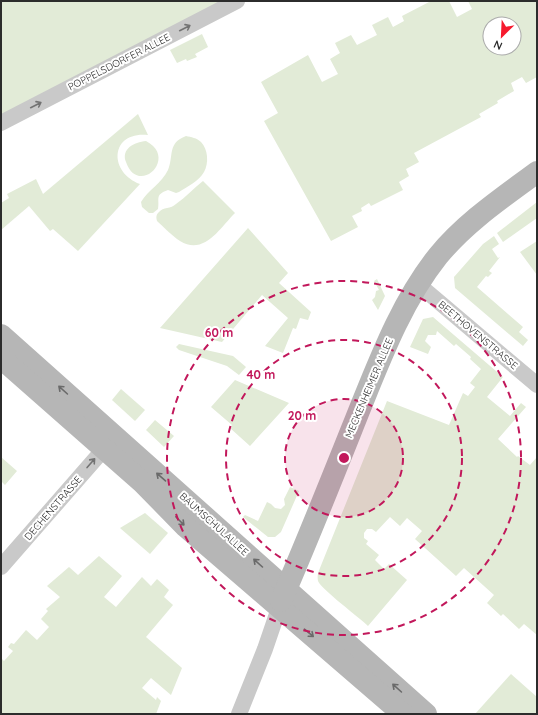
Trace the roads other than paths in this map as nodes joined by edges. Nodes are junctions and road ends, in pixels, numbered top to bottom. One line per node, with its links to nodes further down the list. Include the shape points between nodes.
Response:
1 (237, 1): 2 (street, POPPELSDORFER ALLEE, one-way to 1)
2 (1, 123)
3 (537, 172): 4 (street, MECKENHEIMER ALLEE, via 470,222 438,256)
4 (418, 285): 7 (street, BEETHOVENSTRASSE); 10 (street, MECKENHEIMER ALLEE, via 381,357)
5 (1, 335): 10 (street, BAUMSCHULALLEE, one-way to 5)
6 (1, 358): 8 (street, BAUMSCHULALLEE)
7 (537, 385)
8 (104, 449): 9 (street, DECHENSTRASSE, one-way to 8); 10 (street, BAUMSCHULALLEE, one-way to 10, via 186,527)
9 (1, 567)
10 (283, 599): 11 (street, MECKENHEIMER ALLEE); 12 (street, BAUMSCHULALLEE, one-way to 12); 13 (street, BAUMSCHULALLEE, one-way to 10)
11 (239, 714)
12 (403, 714)
13 (426, 714)

